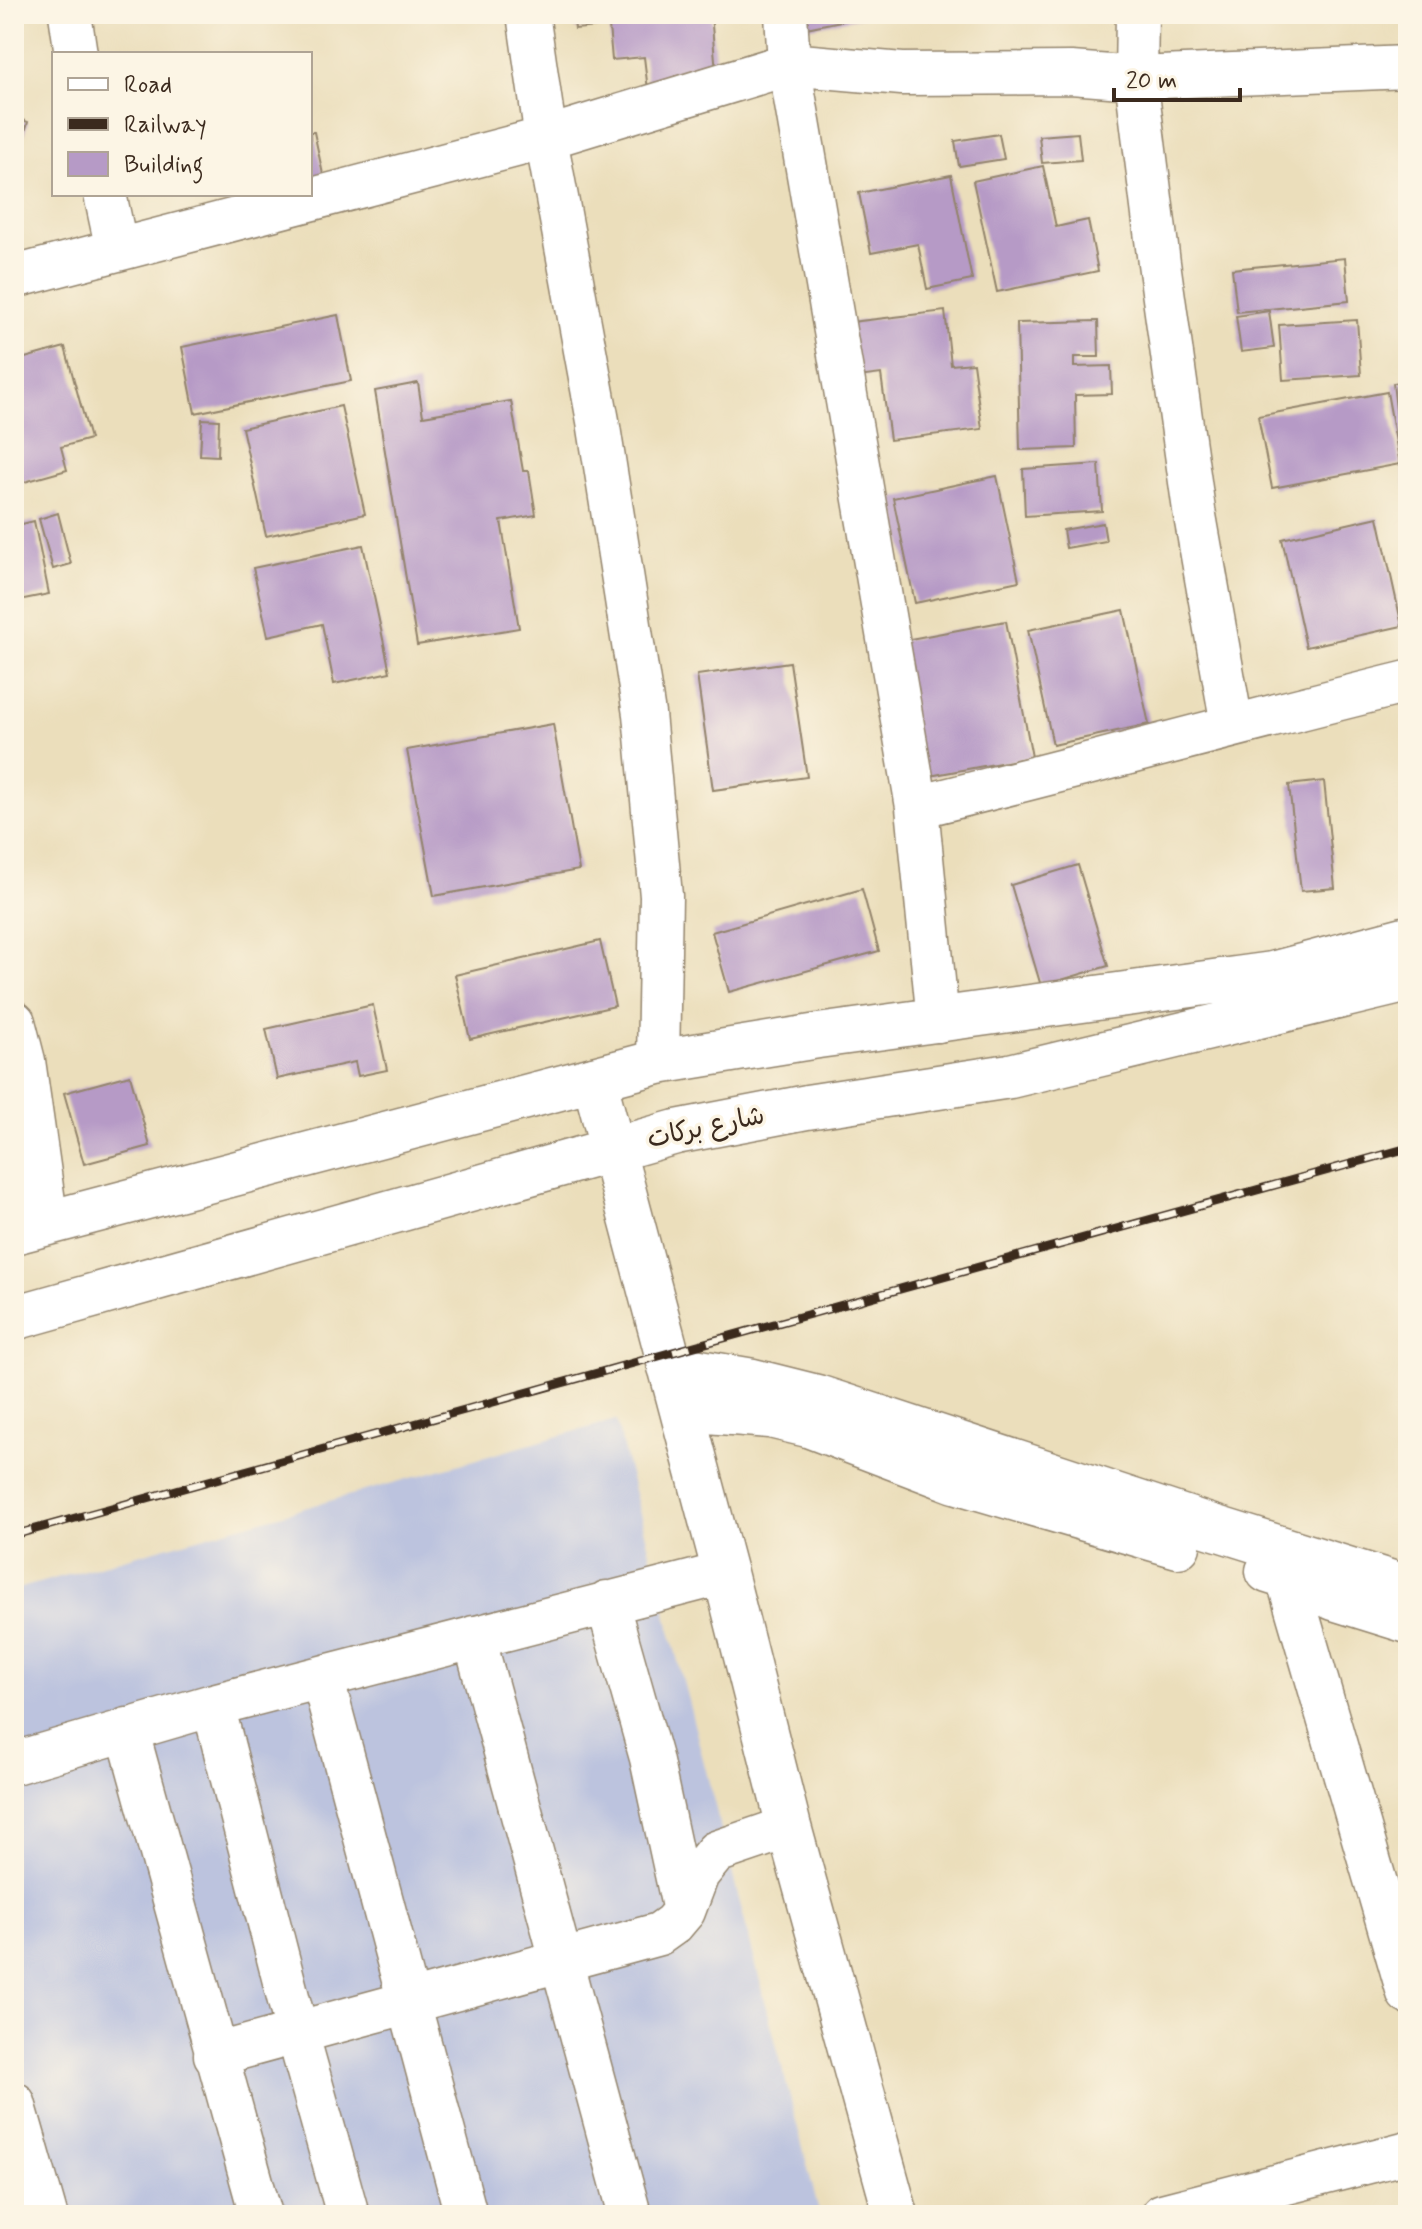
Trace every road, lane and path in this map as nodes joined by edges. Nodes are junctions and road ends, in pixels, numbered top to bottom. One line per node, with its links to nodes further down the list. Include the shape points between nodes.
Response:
1 (70, 14): 5 (street)
2 (528, 14): 9 (street)
3 (786, 14): 6 (street)
4 (1137, 14): 8 (street)
5 (76, 52)
6 (789, 64): 8 (street, via 902,74); 9 (street); 15 (street)
7 (1408, 67): 8 (street)
8 (1136, 78): 14 (street, via 1194,510)
9 (546, 138): 11 (street); 20 (street, via 644,714 661,896)
10 (105, 196): 11 (street)
11 (117, 250): 12 (street)
12 (14, 277)
13 (1408, 682): 14 (street)
14 (1232, 725): 15 (street)
15 (917, 807): 18 (street)
16 (1408, 938): 18 (main road, via 1272,974)
17 (1408, 980): 22 (main road, شارع بركات, via 1010,1076 807,1107)
18 (938, 1021): 20 (main road)
19 (17, 1049): 23 (street)
20 (658, 1062): 21 (main road)
21 (594, 1079): 22 (main road); 23 (main road)
22 (613, 1150): 24 (main road, شارع بركات); 25 (main road)
23 (30, 1228)
24 (14, 1318)
25 (670, 1367): 26 (main road); 29 (main road, via 817,1397)
26 (682, 1409): 27 (main road); 28 (main road, via 770,1416 808,1425 955,1481)
27 (725, 1573): 30 (street); 37 (main road)
28 (1287, 1577): 31 (main road); 40 (street)
29 (1408, 1588)
30 (607, 1602): 32 (street); 38 (street, via 651,1758)
31 (1408, 1621)
32 (474, 1637): 33 (street); 39 (street)
33 (322, 1677): 34 (street); 41 (street)
34 (213, 1705): 35 (street); 42 (street)
35 (127, 1729): 36 (street); 43 (street)
36 (14, 1763)
37 (789, 1827): 38 (street, via 716,1852 698,1874); 51 (main road)
38 (684, 1911): 39 (street, via 659,1934)
39 (561, 1962): 41 (street); 50 (street)
40 (1408, 1993)
41 (409, 2002): 42 (street); 49 (street)
42 (297, 2032): 43 (street); 48 (street)
43 (215, 2055): 47 (street)
44 (14, 2103): 46 (street)
45 (1408, 2152): 52 (street)
46 (46, 2215)
47 (261, 2215)
48 (348, 2215)
49 (466, 2215)
50 (630, 2215)
51 (896, 2215)
52 (1162, 2215)

